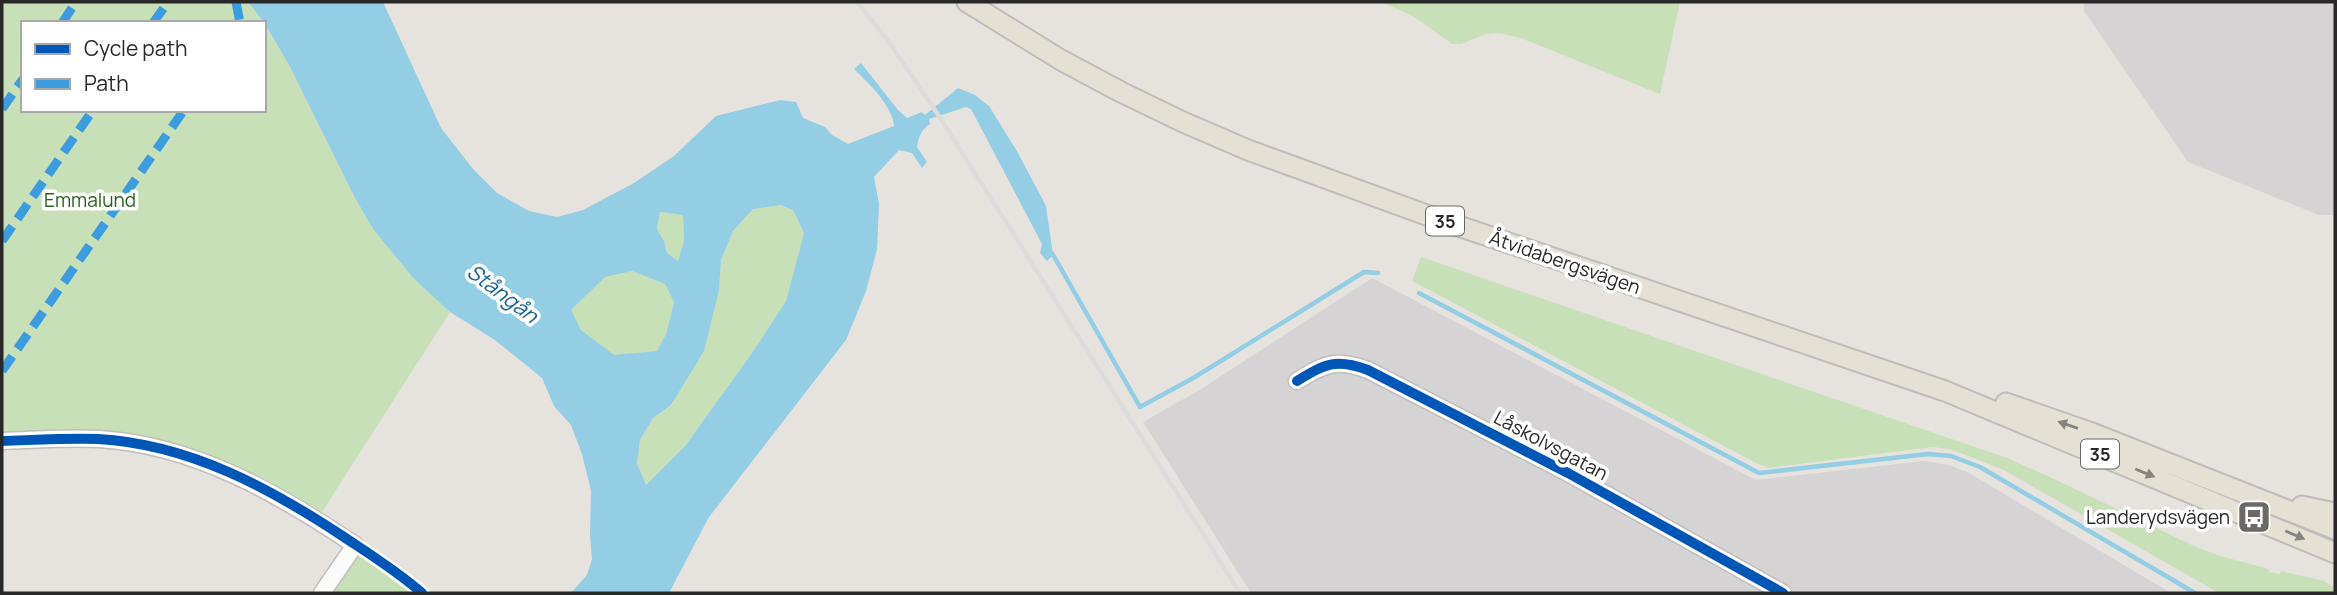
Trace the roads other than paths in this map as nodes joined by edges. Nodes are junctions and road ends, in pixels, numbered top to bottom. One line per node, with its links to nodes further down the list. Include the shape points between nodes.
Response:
1 (967, 2): 3 (main road, Åtvidabergsvägen / 35, via 1060,60 1248,150)
2 (1297, 381): 10 (street, Låskolvsgatan, via 1334,362 1368,370 1568,473)
3 (1945, 391): 5 (main road, Åtvidabergsvägen / 35, one-way to 3, via 2000,401); 8 (main road, Åtvidabergsvägen / 35, one-way to 8)
4 (2, 442): 9 (street, via 100,439 159,449 258,485 355,545)
5 (2247, 493): 6 (main road, Åtvidabergsvägen / 35); 7 (main road, Åtvidabergsvägen / 35)
6 (2335, 513)
7 (2335, 529)
8 (2335, 553)
9 (322, 593)
10 (1783, 593)

